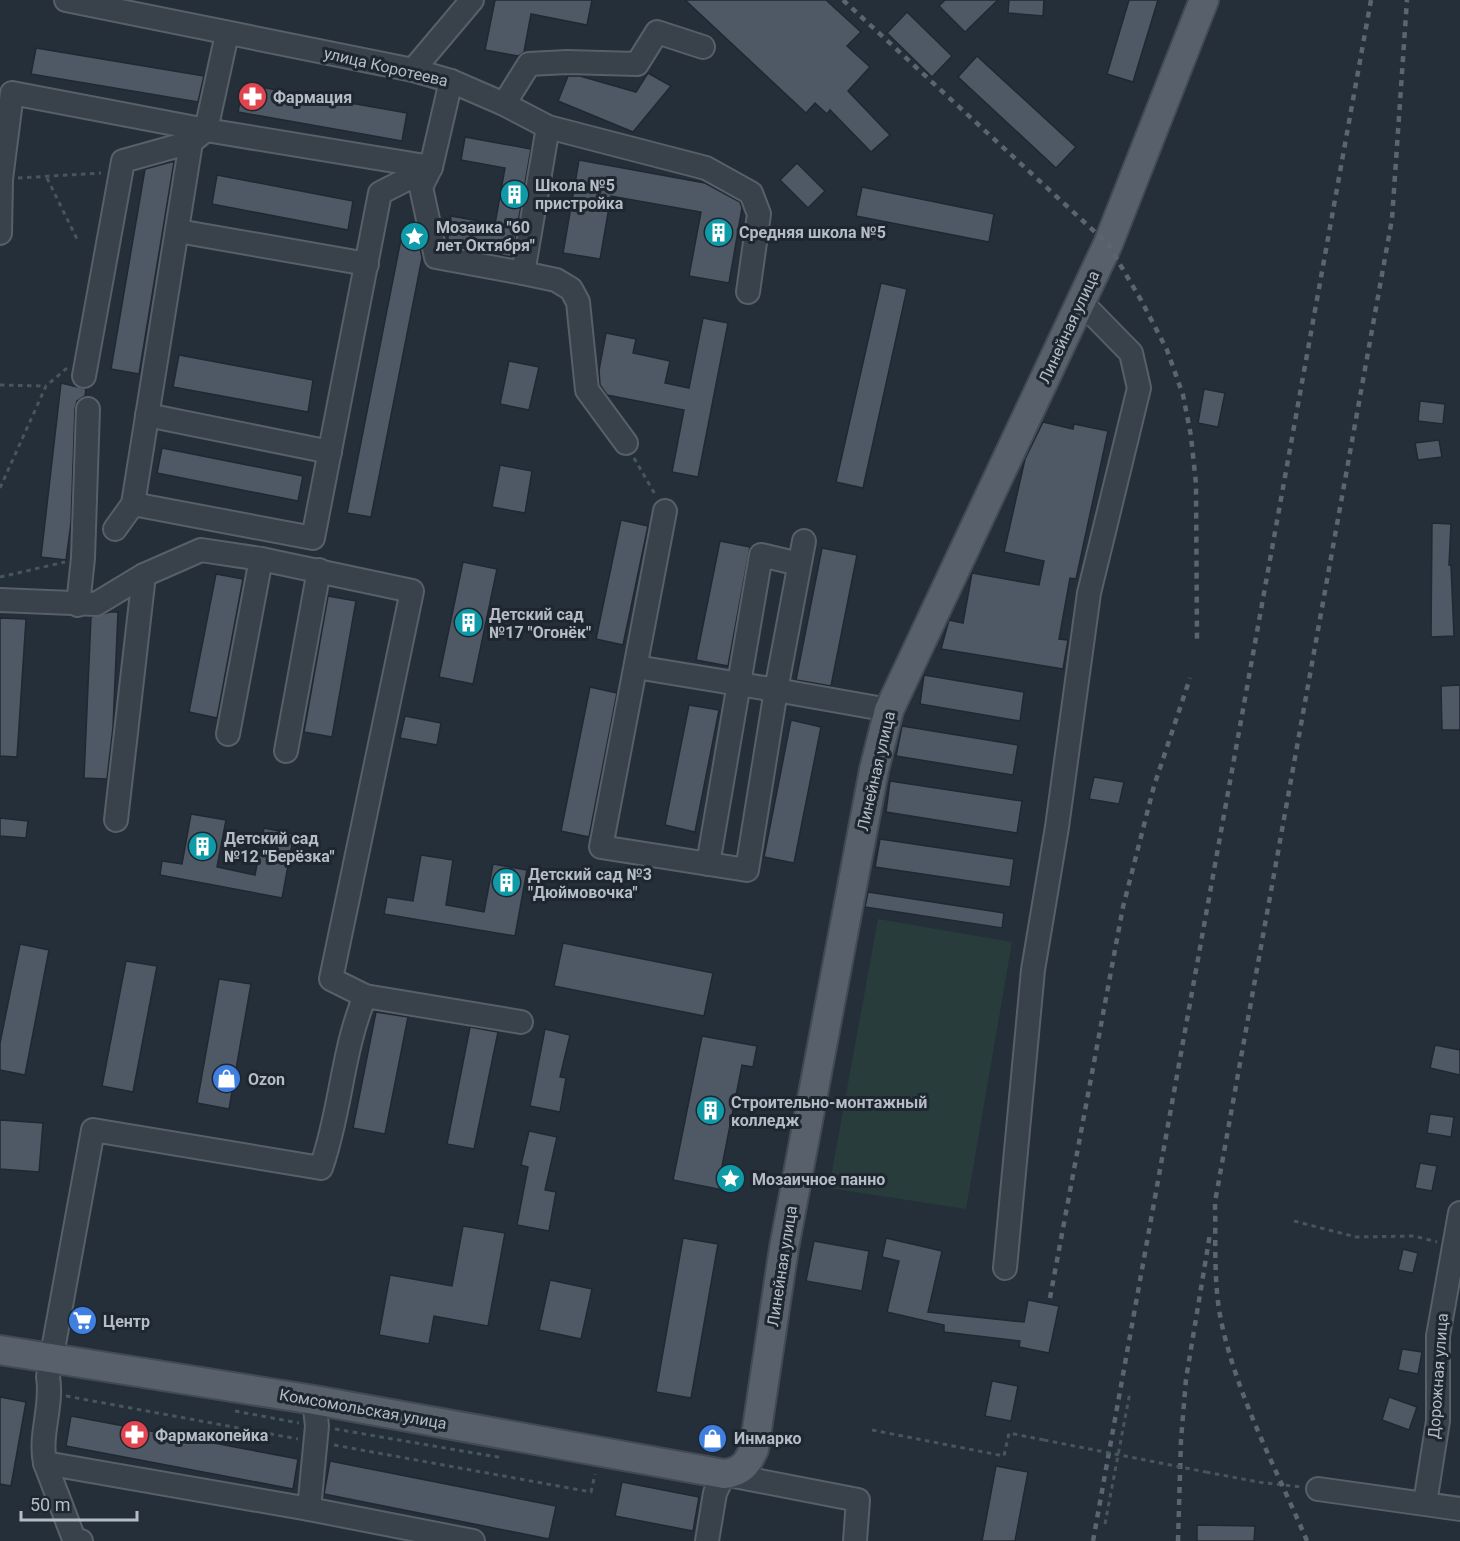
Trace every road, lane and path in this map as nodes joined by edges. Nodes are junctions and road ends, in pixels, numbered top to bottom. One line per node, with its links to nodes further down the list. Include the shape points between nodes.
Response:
1 (66, 0): 4 (street, улица Коротеева)
2 (472, 0): 7 (street)
3 (1204, 0): 23 (main road, Линейная улица, via 1108,244)
4 (113, 5): 5 (street, улица Коротеева)
5 (227, 34): 7 (street, улица Коротеева); 11 (street)
6 (703, 47): 9 (street, via 657,33 637,64 529,64)
7 (413, 70): 8 (street, улица Коротеева)
8 (451, 81): 9 (street, улица Коротеева); 12 (street)
9 (504, 104): 10 (street, улица Коротеева)
10 (548, 127): 21 (street); 22 (street, улица Коротеева, via 706,168 751,193 759,214)
11 (198, 136): 12 (street); 13 (street, via 123,161); 15 (street, via 12,93); 17 (street)
12 (431, 167): 20 (street, via 380,193); 21 (street, via 421,187 436,257)
13 (122, 170): 14 (path); 24 (street)
14 (47, 178): 15 (path); 19 (path)
15 (1, 179): 16 (street)
16 (1, 207): 18 (street)
17 (178, 231): 20 (street); 29 (street)
18 (0, 233)
19 (78, 241)
20 (367, 264): 31 (street)
21 (523, 273): 30 (street, via 556,280 571,289 578,302 587,390)
22 (748, 292)
23 (1081, 302): 48 (main road, Линейная улица); 58 (street, via 1131,353 1139,388 1089,593 1033,970)
24 (89, 349): 25 (street); 27 (path)
25 (84, 376)
26 (0, 385): 27 (path)
27 (46, 386): 32 (path)
28 (87, 409): 37 (street)
29 (147, 415): 31 (street); 33 (street)
30 (626, 443): 34 (path)
31 (330, 452): 33 (street, via 313,538)
32 (0, 488)
33 (134, 504): 35 (street)
34 (665, 511): 45 (street)
35 (115, 529)
36 (804, 541): 39 (street)
37 (83, 558): 42 (path); 44 (street)
38 (261, 559): 40 (street); 41 (street, via 201,550); 49 (street)
39 (799, 564): 46 (street, via 761,555); 47 (street)
40 (319, 570): 50 (street); 53 (street, via 412,591 331,979)
41 (144, 575): 44 (street, via 96,604); 51 (street)
42 (0, 577)
43 (0, 600): 44 (street)
44 (78, 605)
45 (636, 668): 46 (street); 52 (street, via 601,847)
46 (739, 685): 47 (street); 52 (street)
47 (776, 690): 48 (street); 52 (street, via 747,870)
48 (889, 710): 69 (main road, Линейная улица, via 874,770 784,1248 754,1449 738,1472)
49 (228, 734)
50 (286, 751)
51 (116, 820)
52 (708, 864)
53 (365, 996): 54 (street); 60 (street, via 352,1028 332,1138 321,1168 93,1130)
54 (521, 1022)
55 (1460, 1213): 57 (street, Дорожная улица)
56 (1294, 1221): 57 (path, via 1356,1237 1414,1236)
57 (1454, 1243): 72 (street, Дорожная улица, via 1438,1336 1438,1421)
58 (1005, 1268)
59 (0, 1350): 60 (main road, Комсомольская улица)
60 (52, 1359): 63 (main road, Комсомольская улица); 67 (street, via 42,1447)
61 (1130, 1392): 65 (path)
62 (224, 1409): 63 (path)
63 (316, 1413): 66 (path); 69 (main road, Комсомольская улица); 73 (street)
64 (872, 1430): 65 (path, bridge, via 1004,1456 1009,1434)
65 (1118, 1455): 71 (path, bridge, via 1258,1482); 75 (path)
66 (514, 1460)
67 (45, 1463): 73 (street); 76 (street, via 74,1539)
68 (584, 1472): 70 (path)
69 (724, 1474): 78 (street, via 715,1493); 79 (street, via 858,1500)
70 (606, 1476)
71 (1318, 1489): 72 (street)
72 (1425, 1503): 74 (street)
73 (309, 1509): 77 (street)
74 (1460, 1509)
75 (1105, 1524)
76 (81, 1541)
77 (473, 1541)
78 (707, 1541)
79 (855, 1541)

